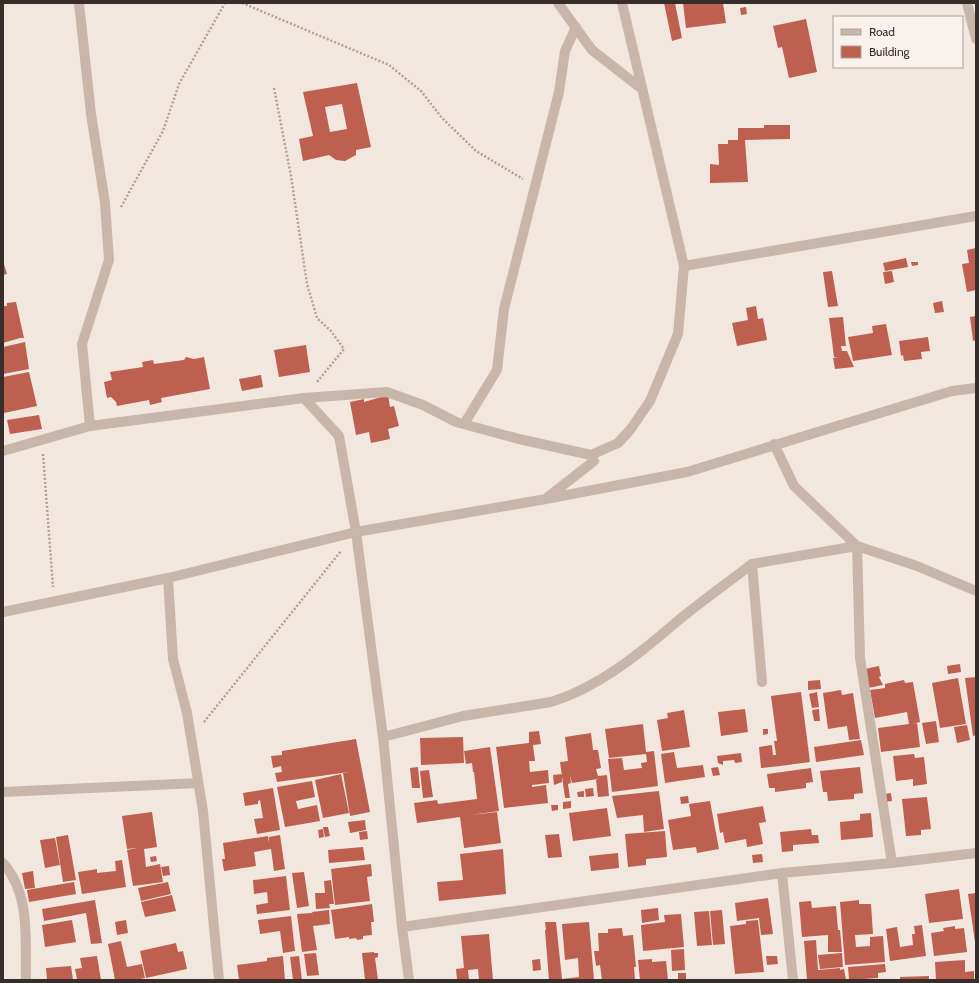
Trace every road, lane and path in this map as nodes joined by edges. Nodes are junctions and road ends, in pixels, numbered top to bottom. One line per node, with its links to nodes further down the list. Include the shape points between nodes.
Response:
1 (79, 3): 13 (street)
2 (225, 3): 13 (path, via 179,84 163,131)
3 (242, 3): 11 (path, via 389,65 420,91 442,118 476,151)
4 (558, 3): 7 (street)
5 (622, 3): 10 (street)
6 (967, 3): 8 (street)
7 (576, 27): 10 (street, via 592,50); 11 (street, via 565,50 559,92)
8 (976, 39)
9 (274, 88): 16 (path, via 291,176 307,284 317,318 331,331 344,349)
10 (642, 89): 14 (street)
11 (536, 187): 17 (street, via 504,309 497,370)
12 (976, 216): 14 (street)
13 (107, 232): 18 (street, via 109,260 82,344)
14 (684, 266): 22 (street, via 678,334 650,401 618,443)
15 (976, 388): 20 (street, via 952,391)
16 (304, 398): 17 (street, via 387,392); 18 (street); 24 (street, via 339,436)
17 (464, 424): 22 (street)
18 (90, 426): 19 (street)
19 (42, 439): 21 (street); 29 (path)
20 (774, 444): 23 (street, via 687,472); 25 (street, via 794,486)
21 (3, 451)
22 (591, 455): 23 (street, via 594,461)
23 (546, 499): 24 (street)
24 (356, 532): 27 (street); 32 (street); 33 (path)
25 (857, 546): 26 (street); 28 (street, via 916,566); 38 (street, via 860,658)
26 (752, 564): 31 (street); 32 (street, via 617,669 568,696 551,702 463,716)
27 (168, 578): 29 (street); 33 (street, via 173,659)
28 (976, 591)
29 (54, 602): 30 (street)
30 (3, 612)
31 (762, 682)
32 (383, 737): 40 (street)
33 (191, 739): 34 (street)
34 (198, 783): 35 (street); 42 (street)
35 (3, 792)
36 (976, 852): 38 (street)
37 (3, 863): 41 (street, via 18,886 24,907)
38 (892, 863): 39 (street)
39 (782, 873): 40 (street); 44 (street)
40 (402, 927): 43 (street)
41 (26, 980)
42 (220, 980)
43 (409, 980)
44 (793, 980)

